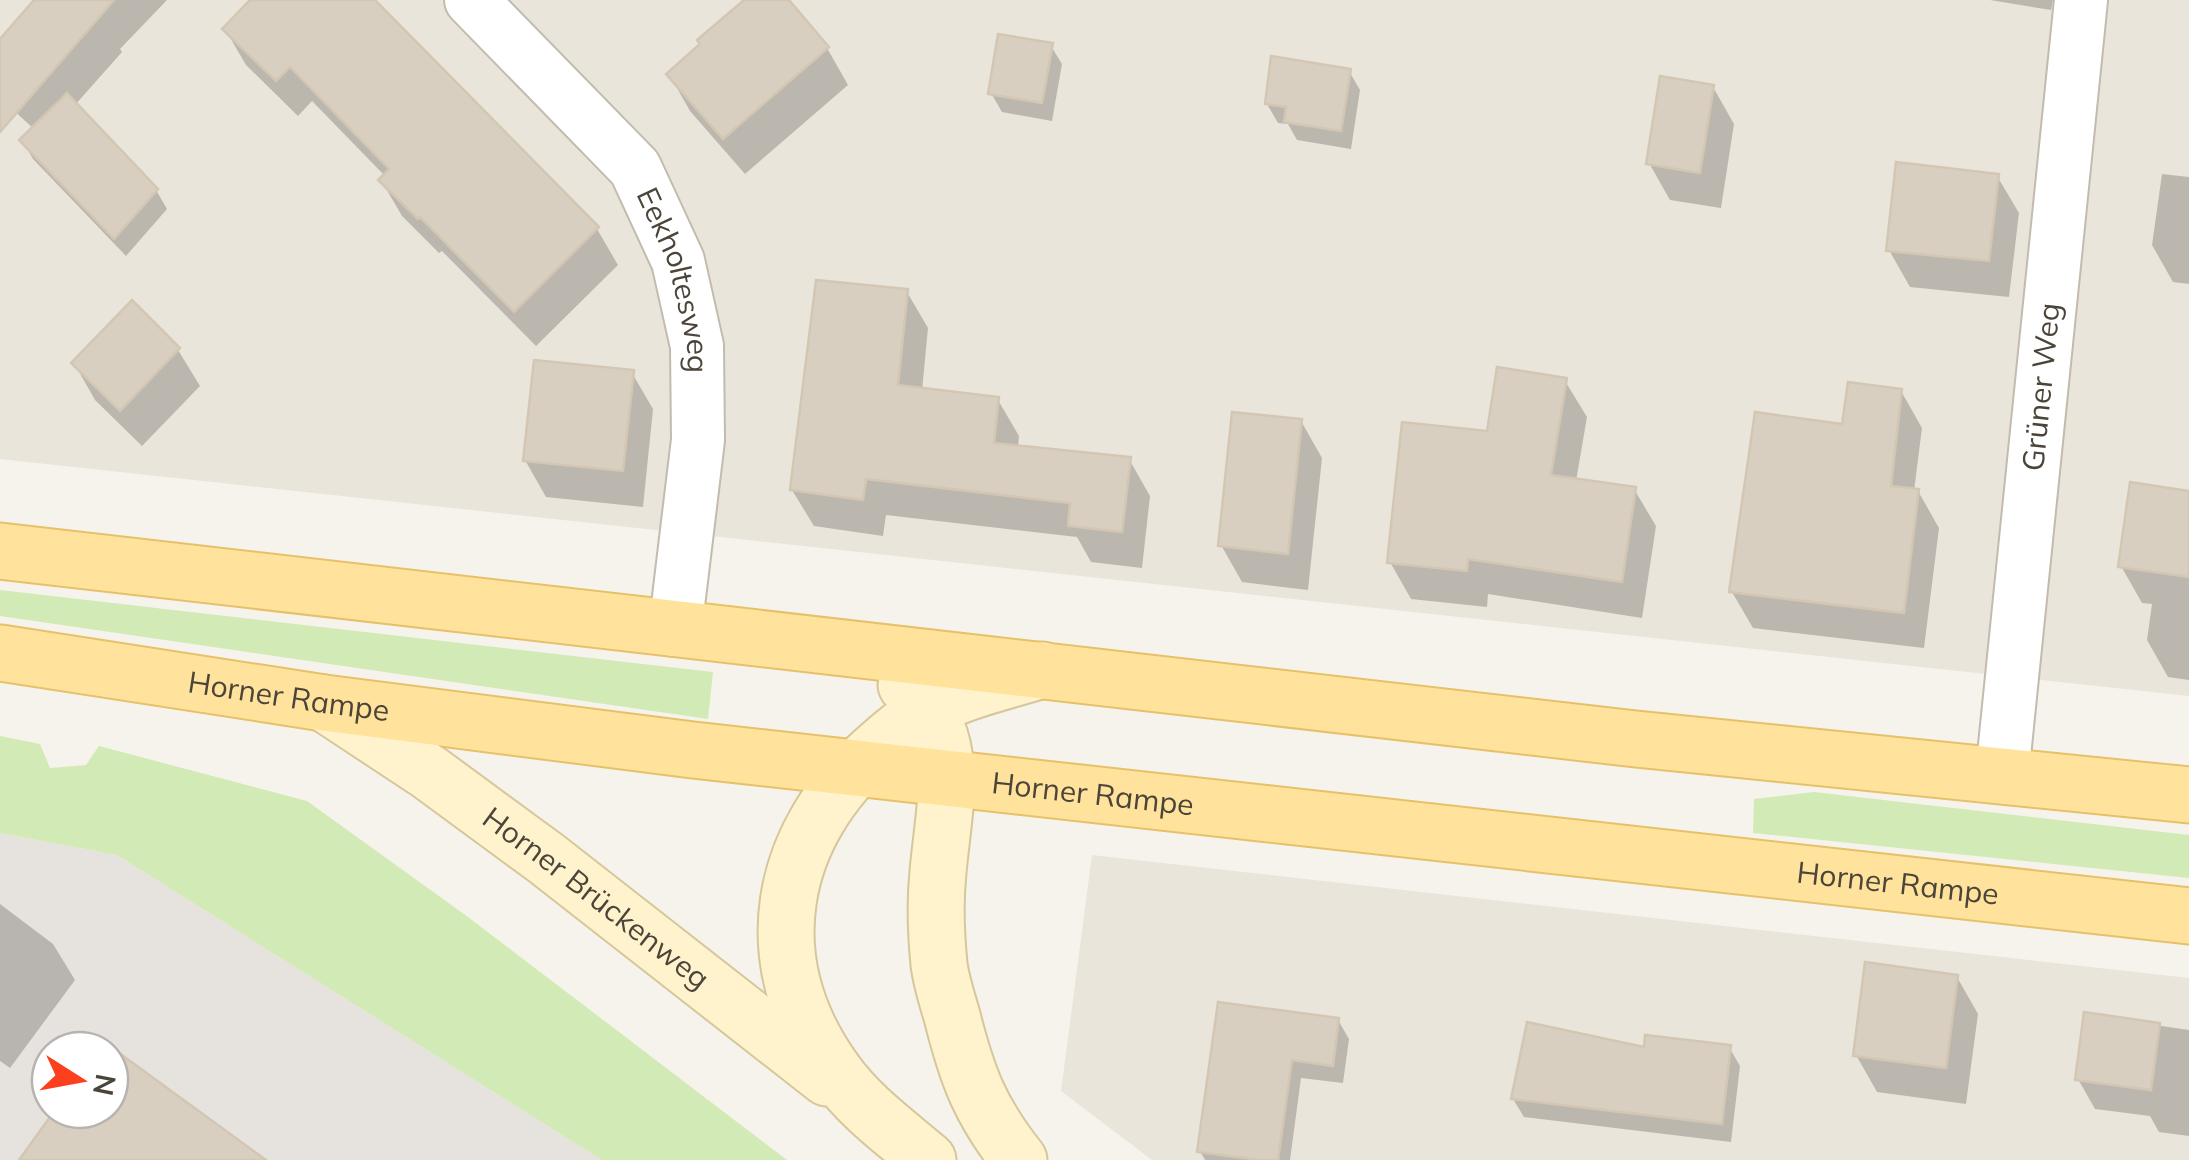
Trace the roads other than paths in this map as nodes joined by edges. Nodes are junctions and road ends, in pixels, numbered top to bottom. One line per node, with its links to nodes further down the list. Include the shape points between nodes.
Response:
1 (471, 0): 4 (street, Eekholtesweg, via 636,168 678,261 696,346 698,440)
2 (2082, 0): 11 (street, Grüner Weg)
3 (0, 552): 4 (main road)
4 (675, 630): 5 (main road)
5 (865, 651): 7 (main road); 9 (street)
6 (0, 653): 8 (main road, Horner Rampe)
7 (1042, 670): 9 (street, Horner Brückenweg); 11 (main road)
8 (324, 703): 10 (main road, Horner Rampe); 15 (street, Horner Brückenweg, via 547,859)
9 (929, 709): 10 (street, Horner Brückenweg); 12 (street)
10 (855, 770): 12 (main road, Horner Rampe); 15 (street, Horner Brückenweg, via 812,827 796,863 787,948 808,1030)
11 (2002, 774): 13 (main road)
12 (948, 780): 14 (main road, Horner Rampe); 17 (street, via 937,878 939,966 975,1092)
13 (2189, 795)
14 (2189, 916)
15 (861, 1104): 16 (street, Horner Brückenweg)
16 (928, 1160)
17 (1020, 1160)

